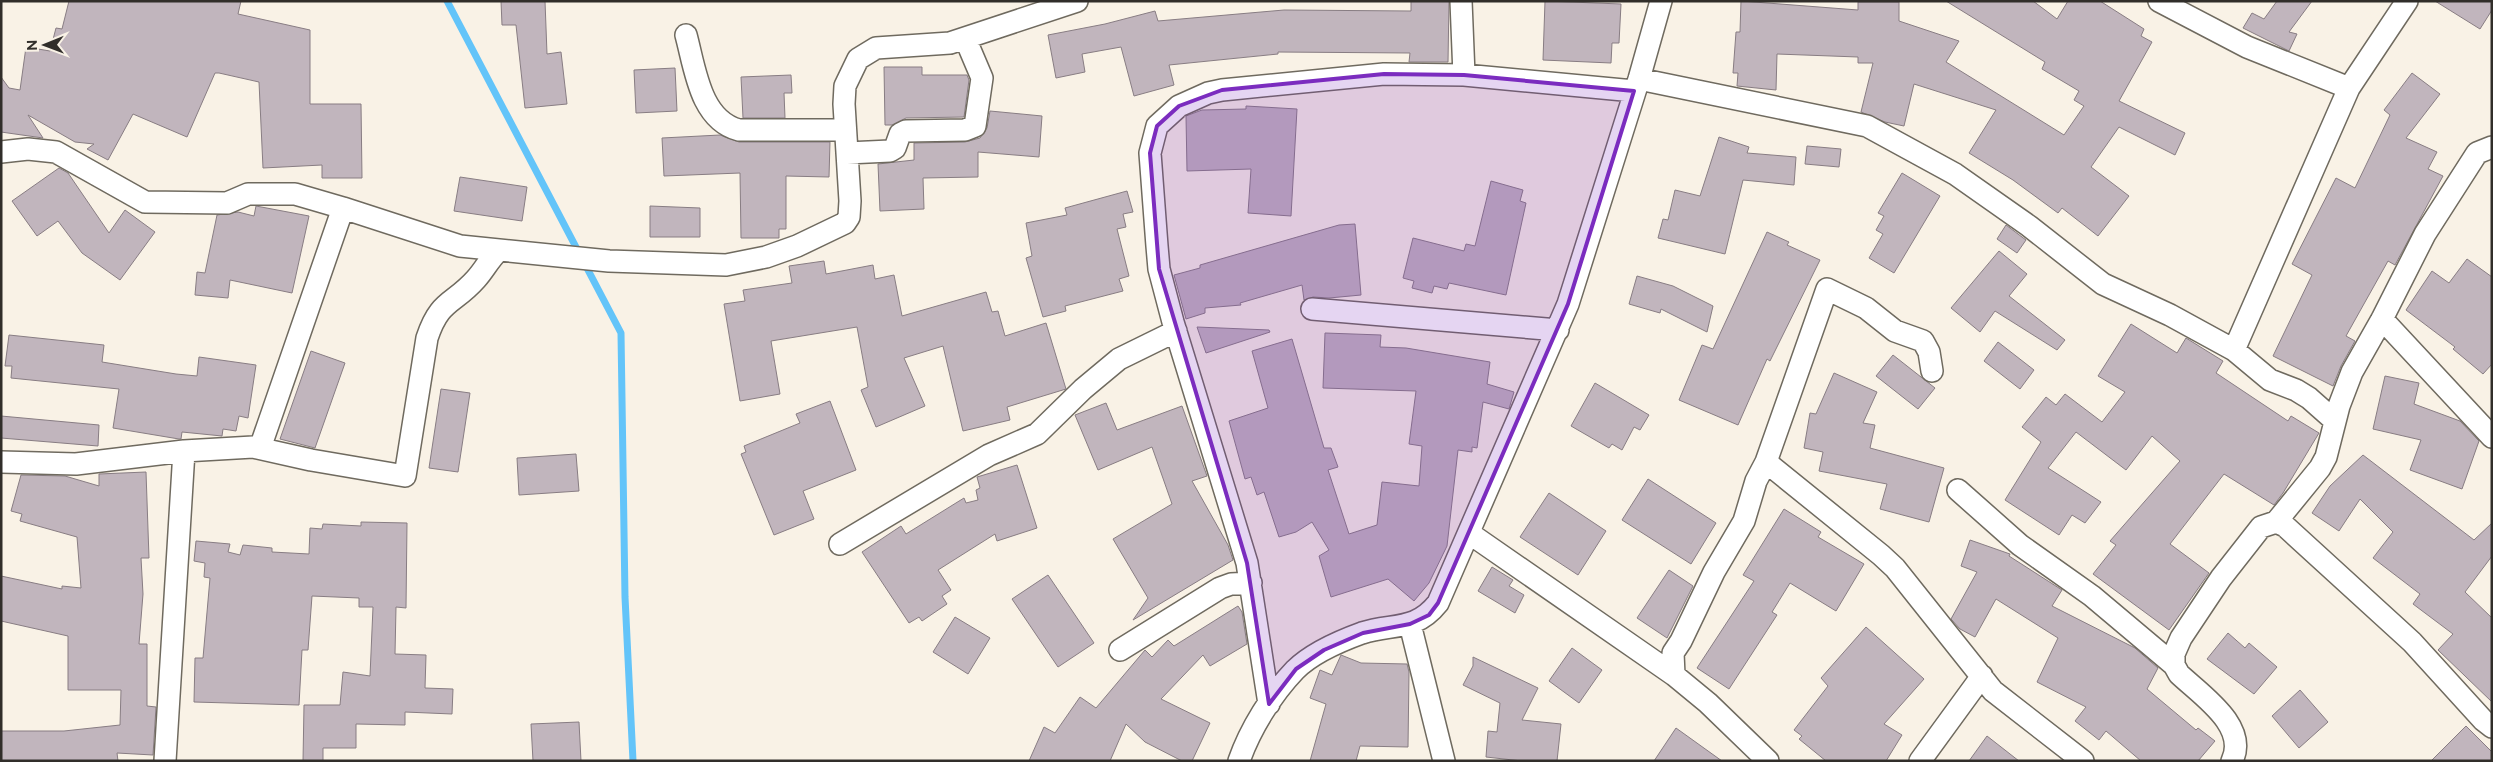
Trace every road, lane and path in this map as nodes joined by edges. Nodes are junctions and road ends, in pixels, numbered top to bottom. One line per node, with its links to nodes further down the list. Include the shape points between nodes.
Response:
1 (1077, 1): 7 (street)
2 (1462, 1): 8 (street)
3 (1661, 1): 9 (street)
4 (2159, 1): 10 (street, via 2247,47)
5 (2407, 1): 10 (street)
6 (686, 35): 11 (street, via 701,91 709,108 725,126 739,130)
7 (965, 38): 11 (street, via 942,44 876,48 858,59 845,86); 14 (street, via 982,78 975,126 965,130 902,132 895,148 890,151)
8 (1464, 75): 9 (street); 20 (street, via 1384,74 1222,90 1193,99 1165,117 1157,126 1150,153 1159,269)
9 (1637, 85): 19 (street); 21 (street, via 1867,126 1955,174 2103,284)
10 (2349, 88): 21 (street)
11 (845, 130): 14 (street)
12 (2492, 148): 18 (street, via 2477,153 2465,170 2425,234)
13 (1, 152): 15 (street, via 56,152 145,202 227,203 248,194 295,194)
14 (847, 153): 16 (street, via 850,201 845,223 766,257 726,264 609,261)
15 (343, 208): 16 (street, via 460,246); 25 (street)
16 (498, 252): 25 (street, via 485,264 477,278 449,300 433,319 427,338 405,476)
17 (1312, 308): 19 (street)
18 (2382, 320): 23 (street, via 2352,372); 24 (street)
19 (1558, 330): 31 (street)
20 (1176, 331): 32 (street, via 1119,359 1082,389 1037,434 990,455); 33 (street, via 1237,526)
21 (2234, 350): 23 (street, via 2270,380 2309,398)
22 (1932, 371): 28 (street, via 1928,348 1923,341 1895,331 1866,308 1827,289)
23 (2335, 421): 30 (street, via 2320,468)
24 (2492, 437)
25 (260, 448): 26 (street)
26 (184, 452): 27 (street, via 76,464); 41 (street)
27 (1, 462)
28 (1766, 462): 37 (street, via 1756,480 1744,521 1714,572 1682,642 1673,653); 38 (street, via 1895,568)
29 (1958, 490): 36 (street, via 2020,545 2092,596)
30 (2276, 522): 36 (street, via 2261,527 2221,578 2181,638 2174,654); 40 (street, via 2285,526 2412,642)
31 (1470, 532): 34 (street, via 1438,603 1429,615); 37 (street)
32 (840, 544)
33 (1251, 583): 35 (street, via 1220,588); 39 (street)
34 (1410, 624): 39 (street, via 1363,633 1324,650 1296,669); 43 (street)
35 (1120, 650)
36 (2174, 665): 47 (street, via 2179,674 2229,722 2236,736)
37 (1674, 675): 44 (street)
38 (1982, 676): 45 (street); 46 (street, via 1993,691)
39 (1269, 704): 42 (street)
40 (2492, 727)
41 (165, 761)
42 (1239, 761)
43 (1444, 761)
44 (1768, 761)
45 (1920, 761)
46 (2083, 761)
47 (2232, 761)

